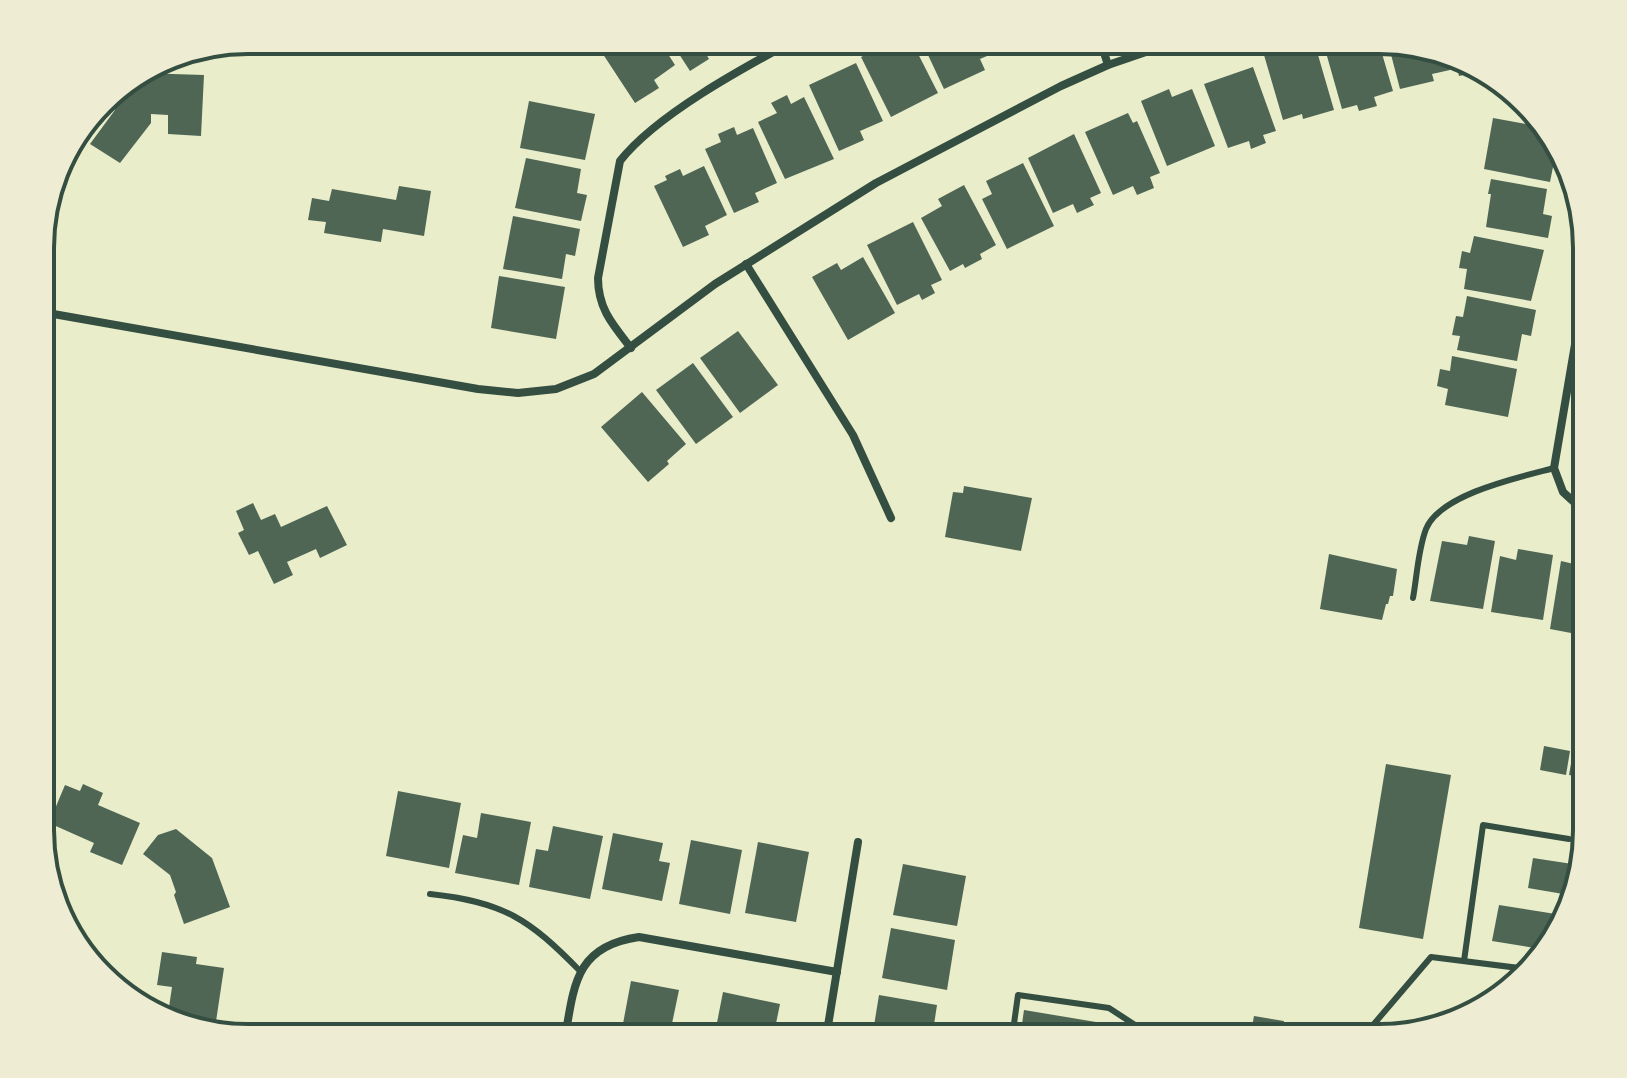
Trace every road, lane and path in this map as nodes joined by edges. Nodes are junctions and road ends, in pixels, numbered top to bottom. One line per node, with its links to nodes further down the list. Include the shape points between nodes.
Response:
1 (770, 54): 7 (street, via 663,120 620,161 598,290 605,314)
2 (1104, 54): 4 (street)
3 (1140, 54): 4 (street)
4 (1108, 65): 5 (street, via 876,183)
5 (746, 264): 7 (street); 11 (street, via 853,435)
6 (54, 314): 7 (street, via 518,393 556,389 594,374)
7 (631, 348)
8 (1573, 356): 9 (street)
9 (1554, 468): 10 (street); 12 (lane, via 1474,493 1440,510 1427,527)
10 (1573, 504)
11 (891, 518)
12 (1413, 598)
13 (1569, 839): 16 (lane, via 1483,825)
14 (858, 842): 19 (street)
15 (430, 894): 18 (lane, via 471,898 507,911 544,934)
16 (1464, 961): 17 (lane); 24 (lane, via 1431,957)
17 (1515, 968)
18 (580, 971): 19 (street, via 600,948 639,937); 20 (street)
19 (837, 972): 21 (street)
20 (568, 1024)
21 (828, 1024)
22 (1014, 1024): 23 (lane, via 1018,995 1109,1008)
23 (1134, 1024)
24 (1374, 1024)

